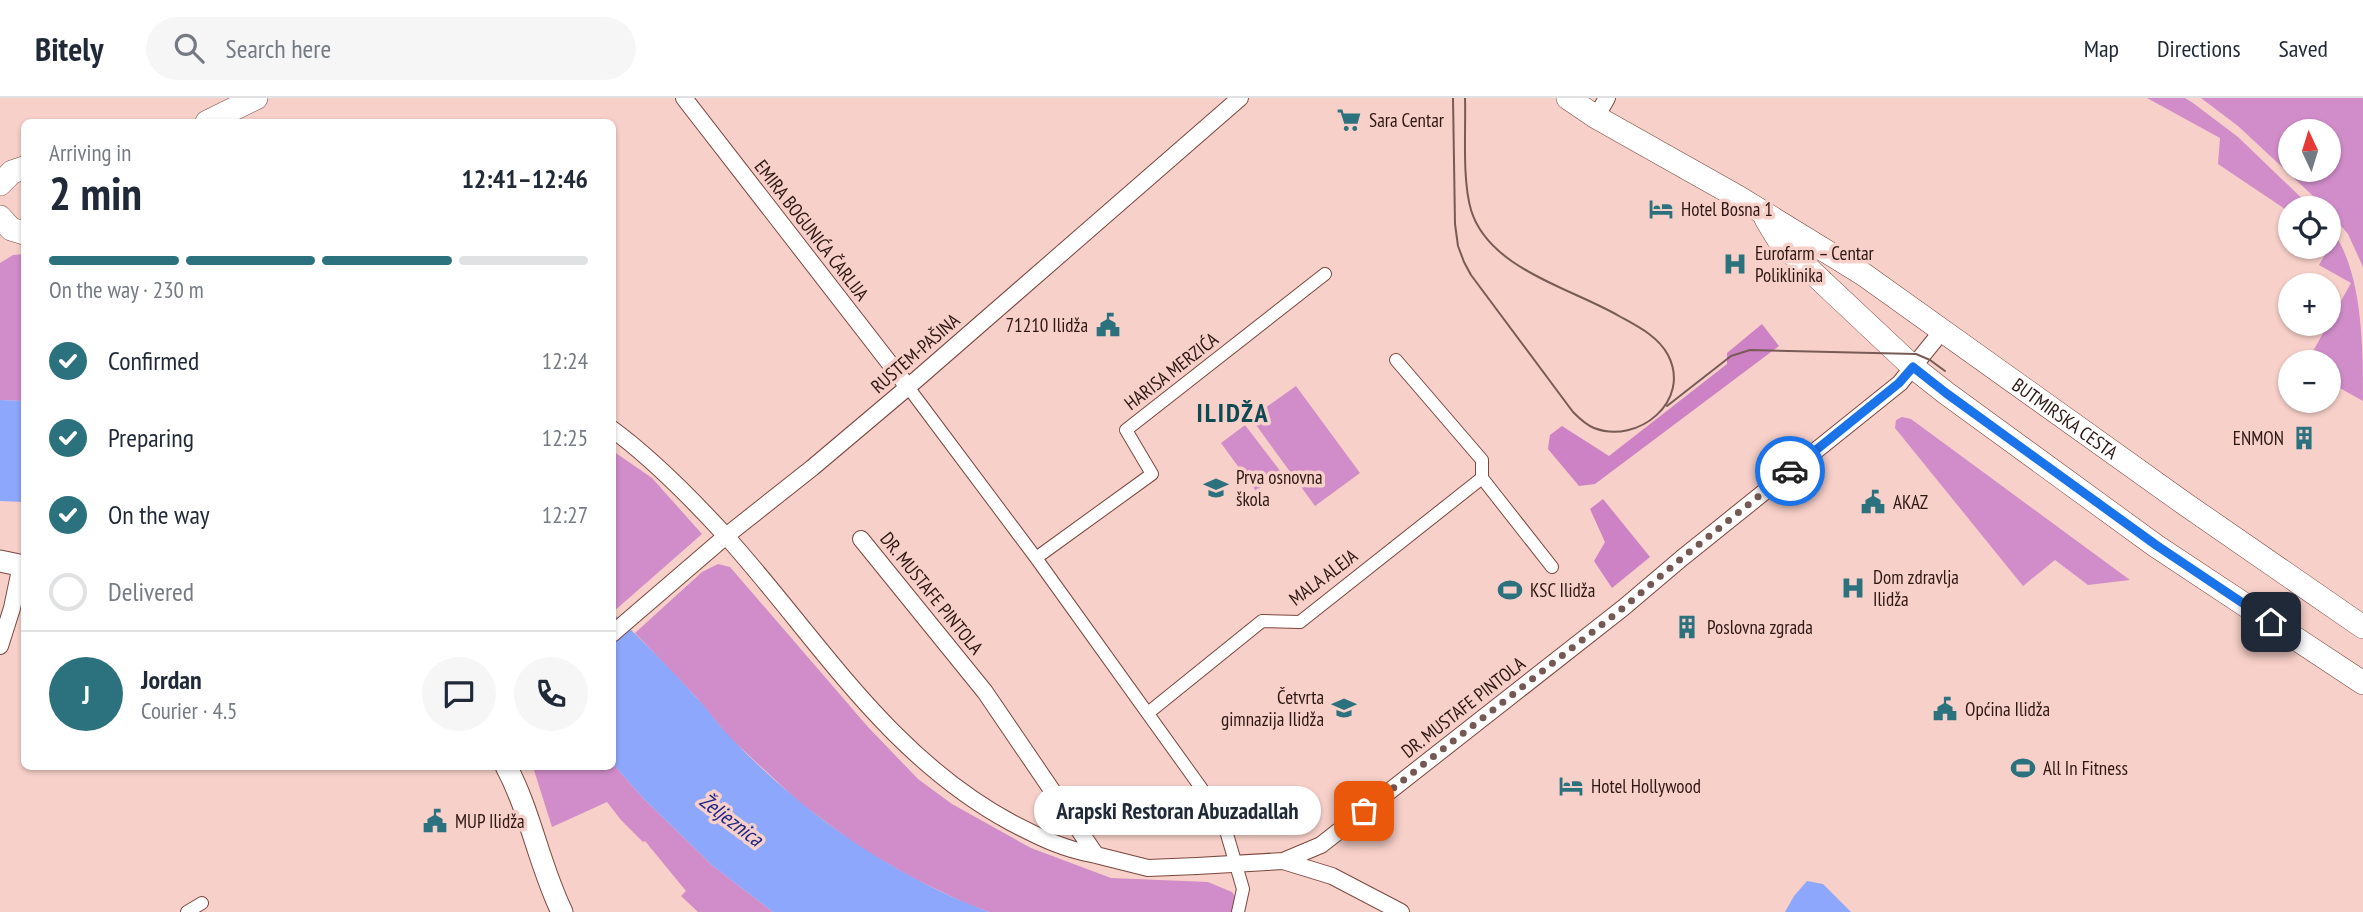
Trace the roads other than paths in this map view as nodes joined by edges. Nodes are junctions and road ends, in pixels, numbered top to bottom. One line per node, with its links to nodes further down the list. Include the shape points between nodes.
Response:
1 (256, 98): 6 (main road)
2 (684, 98): 18 (street, EMIRA BOGUNIĆA ČARLIJA)
3 (1240, 98): 18 (street, RUSTEM-PAŠINA)
4 (1568, 98): 5 (main road, BUTMIRSKA CESTA)
5 (1601, 107): 9 (main road, BUTMIRSKA CESTA)
6 (213, 119)
7 (21, 169): 8 (main road)
8 (0, 184)
9 (1762, 213): 15 (main road, BUTMIRSKA CESTA, via 1863,274); 17 (main road, BUTMIRSKA CESTA, via 1780,242)
10 (0, 217): 11 (main road)
11 (21, 233)
12 (21, 234): 13 (main road)
13 (0, 245)
14 (1325, 274): 23 (street, HARISA MERZIĆA, via 1126,430 1152,474)
15 (1942, 331): 17 (street, DR. MUSTAFE PINTOLA); 26 (main road, BUTMIRSKA CESTA)
16 (1396, 360): 20 (street, via 1482,460)
17 (1913, 367): 29 (main road, BUTMIRSKA CESTA, via 2156,545); 35 (street, DR. MUSTAFE PINTOLA, via 1623,608 1321,845)
18 (908, 387): 21 (street, RUSTEM-PAŠINA); 23 (street)
19 (616, 433): 21 (street)
20 (1482, 478): 25 (street); 30 (street, MALA ALEJA, via 1300,622 1262,621)
21 (726, 536): 27 (street, RUSTEM-PAŠINA); 34 (street, via 834,667 916,755 982,807 1050,843)
22 (861, 539): 34 (street, DR. MUSTAFE PINTOLA, via 985,692)
23 (1036, 558): 30 (street)
24 (15, 564): 28 (street, via 12,608)
25 (1552, 567)
26 (2363, 627)
27 (616, 631)
28 (0, 646)
29 (2363, 683)
30 (1147, 713): 36 (street, via 1222,817)
31 (501, 770): 33 (street)
32 (508, 770): 33 (street)
33 (517, 787): 39 (street)
34 (1096, 855): 36 (street, DR. MUSTAFE PINTOLA, via 1148,867)
35 (1283, 861): 36 (street, DR. MUSTAFE PINTOLA); 41 (street, via 1332,876)
36 (1236, 864): 40 (street, via 1244,889)
37 (202, 903): 38 (street)
38 (187, 912)
39 (562, 912)
40 (1238, 912)
41 (1401, 912)

